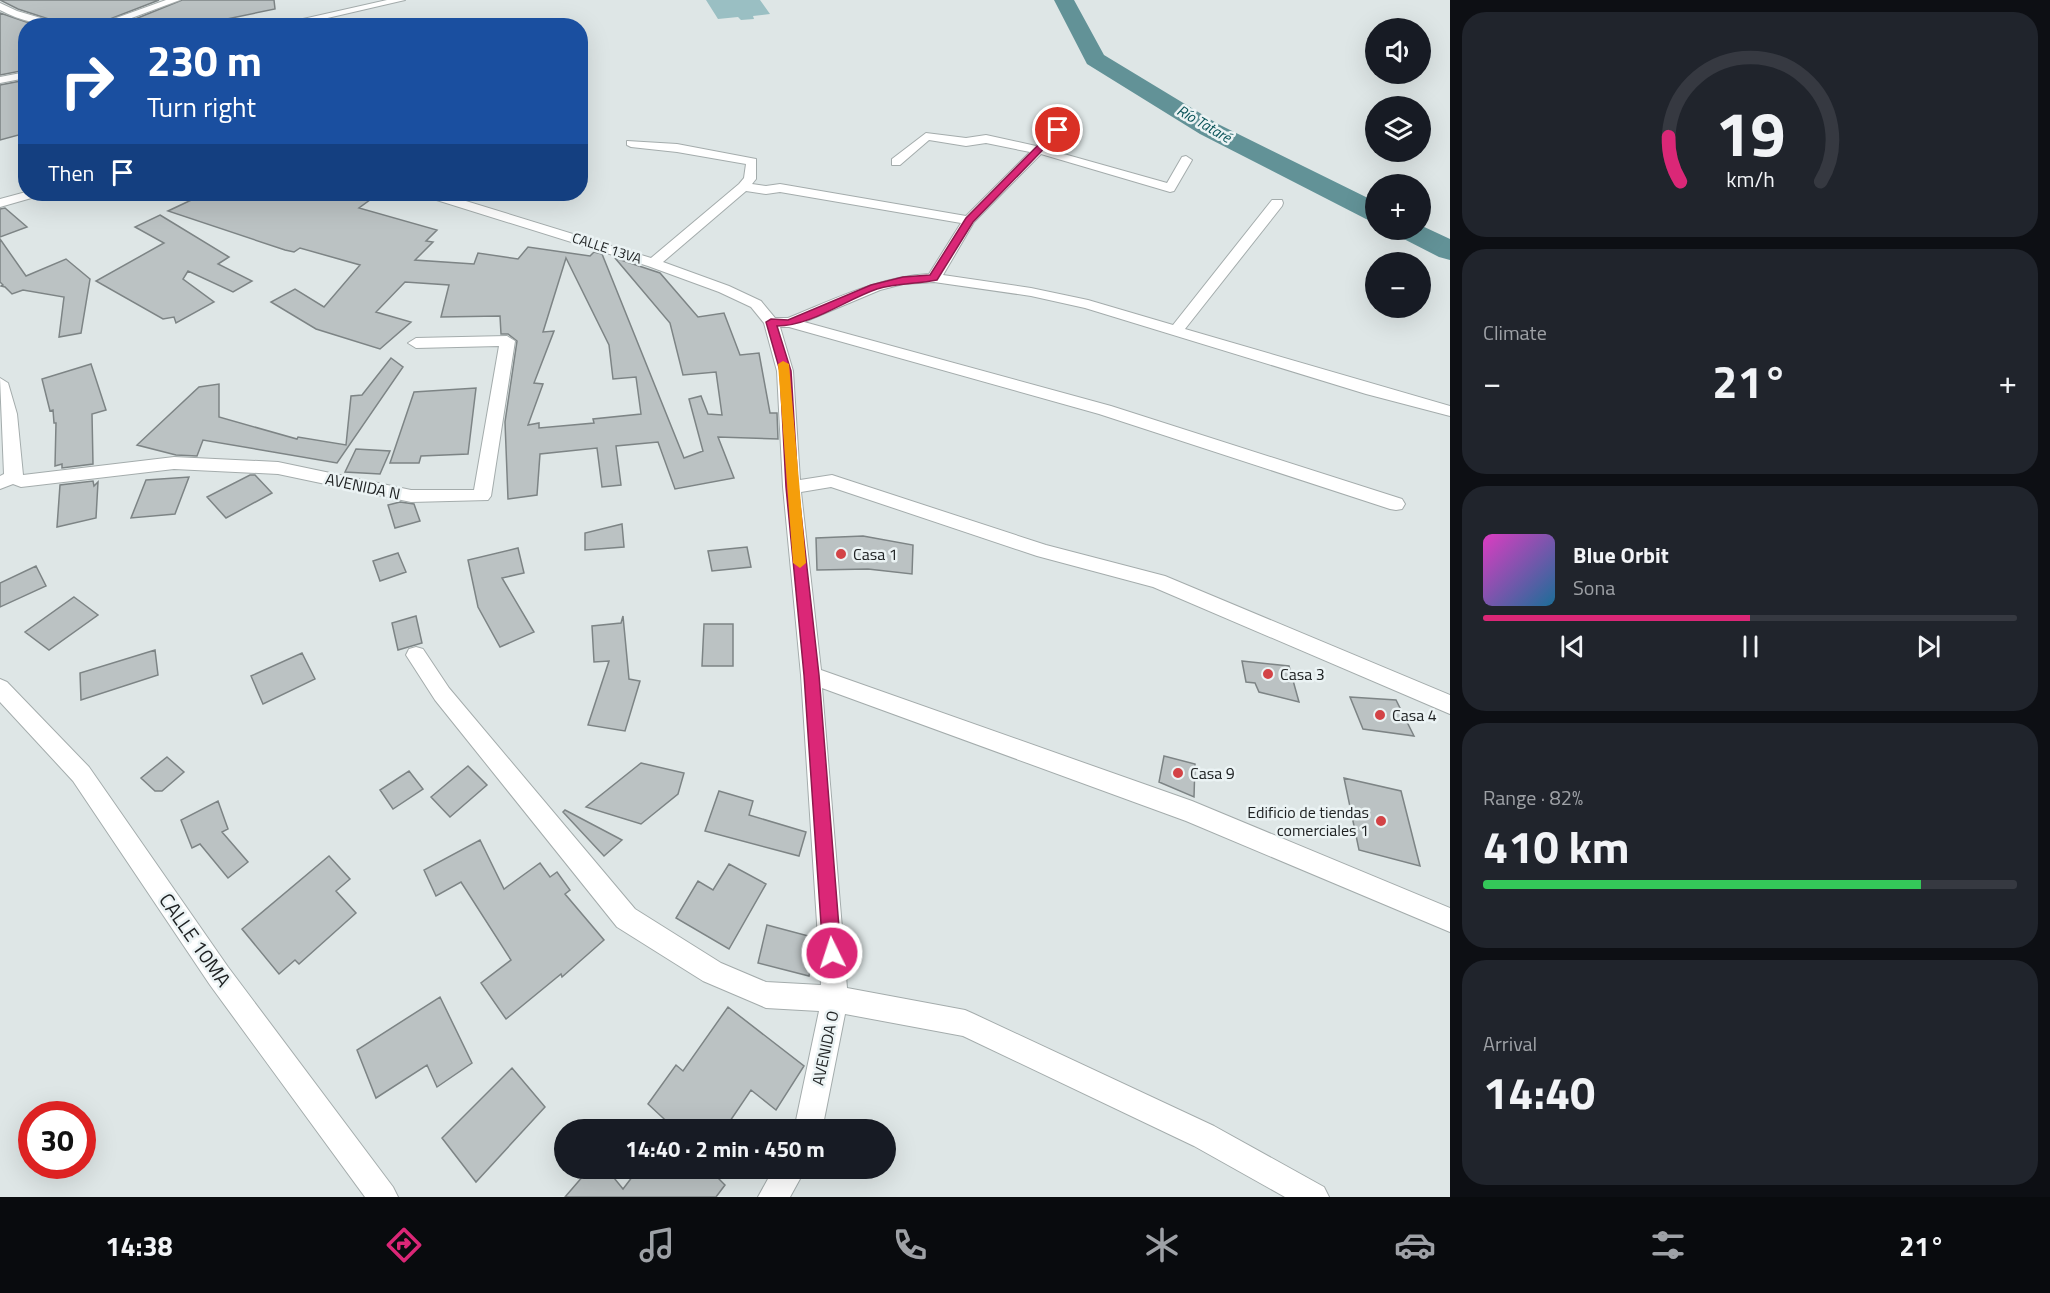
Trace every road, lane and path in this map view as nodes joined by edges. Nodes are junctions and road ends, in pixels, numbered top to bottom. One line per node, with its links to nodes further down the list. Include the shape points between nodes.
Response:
1 (175, 0): 6 (street)
2 (400, 0): 7 (street)
3 (0, 6): 4 (street)
4 (5, 14): 5 (street)
5 (37, 18)
6 (122, 18)
7 (315, 18)
8 (18, 77): 9 (street)
9 (0, 80)
10 (1058, 130): 12 (street)
11 (631, 143): 15 (street, via 752,162 750,179)
12 (1038, 150): 13 (street, via 1170,188); 14 (street, via 986,139 966,142 926,136); 20 (street)
13 (1186, 160)
14 (896, 162)
15 (743, 188): 20 (street, via 780,188); 21 (street)
16 (18, 198): 18 (street)
17 (454, 201): 21 (street, CALLE 13VA)
18 (0, 203)
19 (1277, 203): 24 (street)
20 (969, 220): 22 (street)
21 (653, 263): 23 (street, CALLE 13VA, via 724,289 756,304)
22 (934, 278): 23 (street, via 874,287); 24 (street, via 1088,304)
23 (780, 322): 29 (street, AVENIDA O); 30 (street, via 1105,410)
24 (1177, 329): 27 (street)
25 (416, 343): 28 (street, AVENIDA N, via 507,341 482,496 411,496 278,468 174,463)
26 (0, 383): 28 (street, via 9,414)
27 (1450, 411)
28 (7, 480)
29 (792, 487): 32 (street, AVENIDA O); 34 (street, via 832,481 1044,551 1158,581)
30 (1396, 504)
31 (416, 655): 36 (street, via 442,694 626,918 712,972 766,995)
32 (812, 675): 35 (street, via 1192,812); 36 (street, AVENIDA O)
33 (0, 688): 39 (street, CALLE 10MA, via 81,774 219,976)
34 (1450, 705)
35 (1450, 920)
36 (835, 999): 37 (street, AVENIDA O); 41 (street, via 965,1023 1204,1136)
37 (810, 1119)
38 (785, 1179): 40 (street)
39 (384, 1197)
40 (773, 1197)
41 (1314, 1197)

